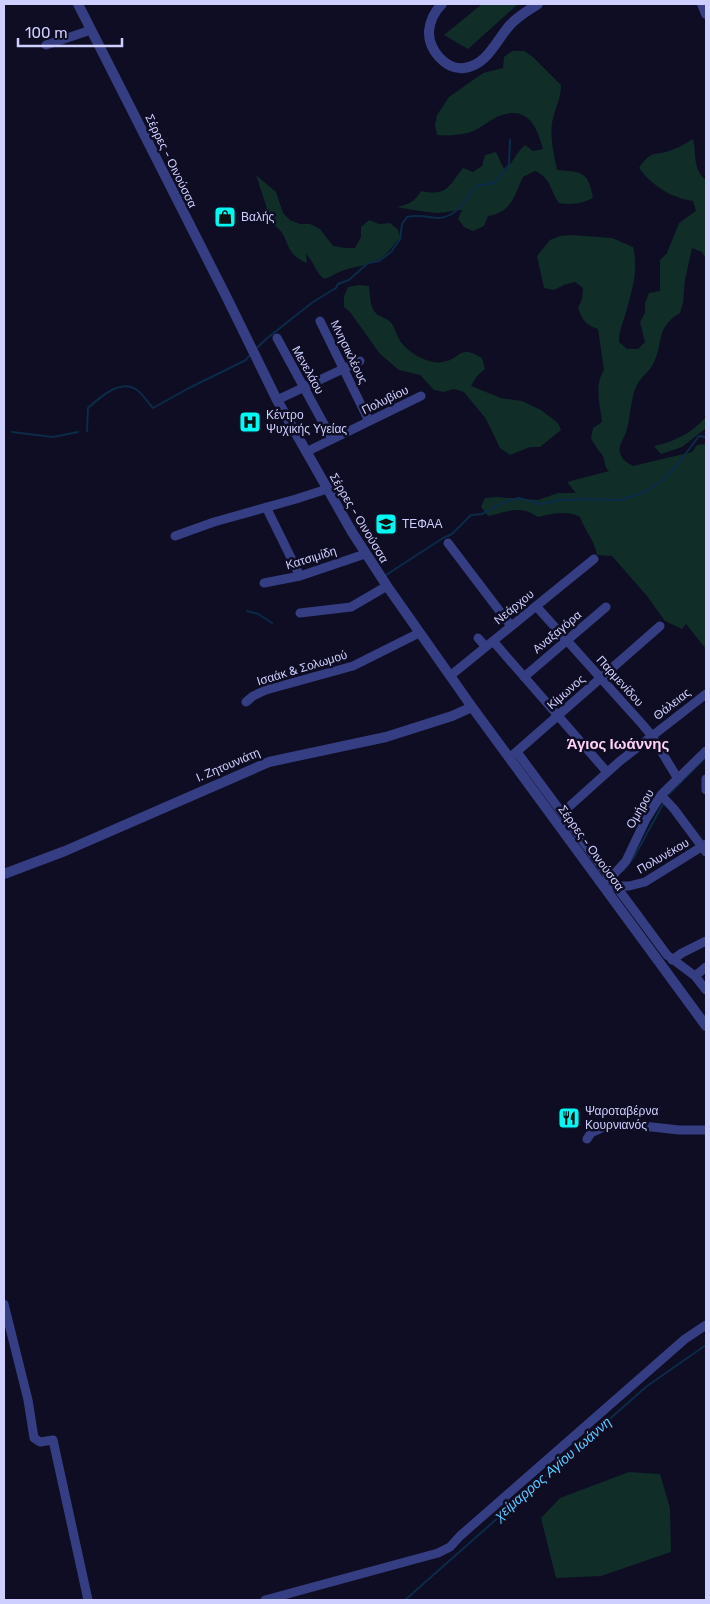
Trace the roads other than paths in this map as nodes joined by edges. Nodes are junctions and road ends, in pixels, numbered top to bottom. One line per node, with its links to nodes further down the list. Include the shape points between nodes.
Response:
1 (78, 4): 6 (street, Σέρρες - Οινούσσα)
2 (442, 4): 3 (street, via 432,17 430,39 444,63 465,68 484,58 511,24)
3 (538, 4)
4 (702, 4): 5 (street)
5 (706, 14)
6 (91, 30): 7 (street); 14 (street, Σέρρες - Οινούσσα)
7 (46, 45)
8 (320, 321): 11 (street, Μνησικλέους)
9 (277, 338): 12 (street, Μενελάου)
10 (360, 361): 11 (street)
11 (344, 369): 12 (street); 15 (street, Μνησικλέους)
12 (304, 388): 14 (street); 16 (street, Μενελάου)
13 (421, 396): 15 (street, Πολυβίου)
14 (277, 400): 17 (street, Σέρρες - Οινούσσα)
15 (369, 421): 16 (street, Πολυβίου)
16 (332, 439): 17 (street, Πολυβίου)
17 (306, 452): 18 (street, Σέρρες - Οινούσσα)
18 (327, 489): 19 (street); 22 (street, Σέρρες - Οινούσσα)
19 (266, 507): 20 (street); 24 (street)
20 (175, 536)
21 (448, 543): 30 (street)
22 (365, 554): 24 (street, Κατσιμίδη); 26 (street, Σέρρες - Οινούσσα)
23 (594, 559): 27 (street, Νεάρχου)
24 (300, 576): 25 (street, Κατσιμίδη)
25 (264, 583)
26 (387, 586): 29 (street, via 350,607); 32 (street, Σέρρες - Οινούσσα)
27 (536, 606): 30 (street, Νεάρχου); 34 (street, Παρμενίδου)
28 (606, 608): 34 (street, Αναξαγόρα)
29 (300, 614)
30 (512, 626): 35 (street, Νεάρχου)
31 (660, 626): 38 (street, Κίμωνος)
32 (419, 633): 36 (street, Σέρρες - Οινούσσα); 40 (street, Ισαάκ & Σολωμού, via 353,666 266,690)
33 (478, 638): 35 (street)
34 (567, 640): 37 (street, Αναξαγόρα); 38 (street, Παρμενίδου)
35 (489, 644): 36 (street, Νεάρχου); 37 (street)
36 (450, 676): 41 (street, Σέρρες - Οινούσσα)
37 (524, 676): 42 (street)
38 (601, 678): 42 (street, Κίμωνος); 43 (street, Παρμενίδου)
39 (706, 694): 43 (street, Θάλειας)
40 (246, 702)
41 (472, 707): 45 (street, Σέρρες - Οινούσσα); 53 (street, Ι. Ζητουνιάτη, via 386,737 269,762 65,851)
42 (558, 716): 45 (street, Κίμωνος); 46 (street)
43 (652, 736): 46 (street, Θάλειας); 47 (street, Παρμενίδου)
44 (706, 751): 47 (street, Ομήρου)
45 (514, 755): 51 (street); 55 (street, Σέρρες - Οινούσσα)
46 (607, 772): 51 (street, Θάλειας)
47 (678, 779): 50 (street, Ομήρου)
48 (706, 779): 49 (street)
49 (706, 790)
50 (661, 795): 52 (street); 54 (street, Ομήρου, via 626,861)
51 (562, 813): 54 (street)
52 (705, 848): 56 (street, Πολυνέκου, via 646,882)
53 (4, 874)
54 (609, 877): 55 (street, Ομήρου); 56 (street)
55 (600, 884): 56 (street, Πολυνέκου); 62 (street, Σέρρες - Οινούσσα)
56 (616, 887): 58 (street)
57 (706, 941): 58 (street)
58 (672, 960): 60 (street)
59 (706, 967): 60 (street)
60 (695, 976): 61 (street)
61 (706, 990)
62 (706, 1025)
63 (706, 1130): 64 (street, via 606,1126)
64 (586, 1139)
65 (4, 1304): 67 (street, via 34,1438 40,1442 53,1440)
66 (706, 1325): 68 (street, via 670,1352 450,1547)
67 (88, 1600)
68 (265, 1600)

